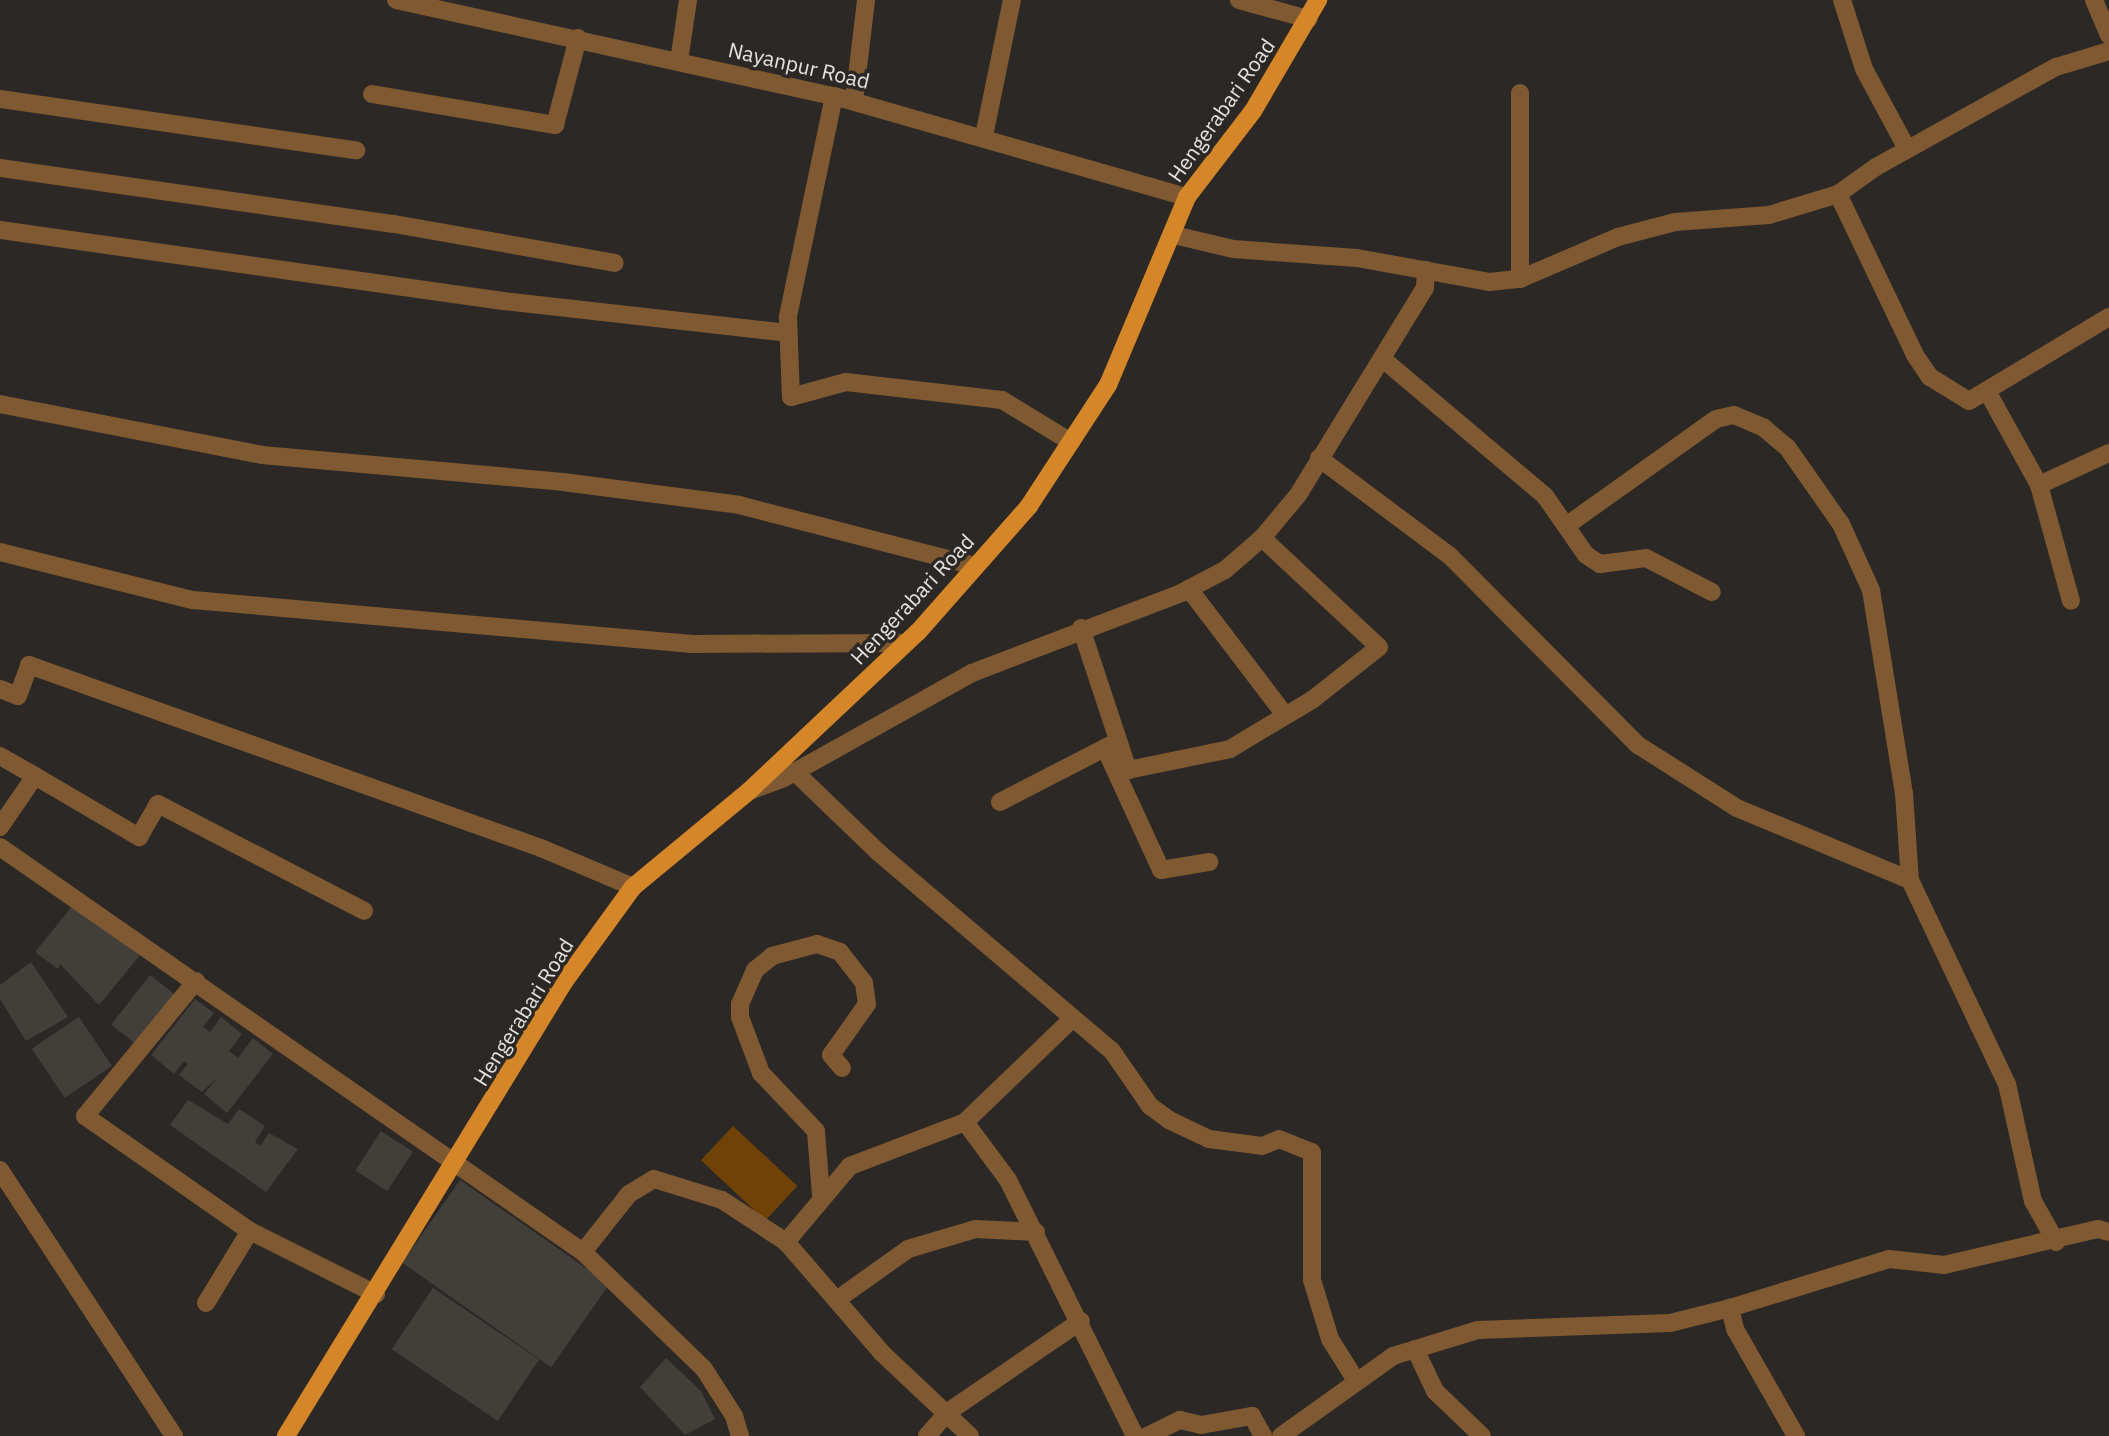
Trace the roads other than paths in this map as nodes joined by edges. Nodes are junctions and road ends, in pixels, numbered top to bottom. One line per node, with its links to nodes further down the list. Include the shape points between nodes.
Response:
1 (396, 0): 2 (street, Nayanpur Road)
2 (408, 0): 12 (street, Nayanpur Road)
3 (688, 0): 14 (street)
4 (866, 0): 19 (street)
5 (1012, 0): 20 (street)
6 (1239, 0): 10 (street)
7 (1318, 0): 10 (main road, Hengerabari Road)
8 (1842, 0): 21 (street, via 1864,69)
9 (2094, 0): 11 (street)
10 (1308, 19): 25 (main road, Hengerabari Road, via 1254,111)
11 (2109, 35)
12 (578, 38): 14 (street, Nayanpur Road); 16 (street, via 555,125)
13 (2109, 51): 21 (street, via 2056,67)
14 (679, 61): 17 (street, Nayanpur Road)
15 (1520, 93): 30 (street)
16 (372, 94)
17 (834, 96): 19 (street, Nayanpur Road); 32 (street)
18 (0, 99): 22 (street)
19 (854, 101): 20 (street, Nayanpur Road)
20 (984, 136): 25 (street, Nayanpur Road)
21 (1907, 149): 24 (street)
22 (356, 150)
23 (0, 168): 28 (street, via 394,224)
24 (1838, 194): 30 (street, via 1769,215 1675,222 1618,237); 34 (street, via 1930,377 1969,401)
25 (1187, 197): 27 (main road, Hengerabari Road)
26 (0, 230): 32 (street, via 503,301)
27 (1174, 235): 29 (street, via 1233,249); 36 (main road, Hengerabari Road, via 1108,385)
28 (615, 263)
29 (1426, 270): 30 (street, via 1489,282); 33 (street, via 1425,288)
30 (1520, 279)
31 (2109, 317): 34 (street)
32 (787, 333): 36 (street, via 791,397 846,382 1002,400)
33 (1384, 360): 38 (street); 40 (street, via 1545,496)
34 (1987, 391): 39 (street)
35 (0, 404): 43 (street, via 262,455 740,505)
36 (1071, 442): 43 (main road, Hengerabari Road, via 1029,506)
37 (2109, 453): 39 (street)
38 (1319, 458): 41 (street, via 1298,495); 60 (street, via 1450,556 1638,746 1737,808)
39 (2039, 485): 46 (street)
40 (1566, 526): 45 (street, via 1600,564 1646,558); 60 (street, via 1716,419 1734,415 1764,428 1787,447 1841,524 1871,590 1904,793)
41 (1262, 538): 44 (street, via 1225,570); 50 (street, via 1379,647)
42 (0, 552): 48 (street, via 193,600 692,644)
43 (975, 566): 48 (main road, Hengerabari Road)
44 (1189, 589): 47 (street); 50 (street)
45 (1712, 592)
46 (2071, 601)
47 (1081, 628): 51 (street); 53 (street, via 972,673)
48 (905, 643): 55 (main road, Hengerabari Road)
49 (0, 689): 61 (street, via 18,696 29,665 541,848)
50 (1285, 715): 51 (street, via 1230,749 1128,770)
51 (1112, 744): 56 (street); 59 (street, via 1161,870)
52 (0, 756): 54 (street)
53 (795, 772): 55 (street); 64 (street, via 878,852)
54 (36, 776): 57 (street); 62 (street, via 139,837 158,804)
55 (749, 791): 61 (main road, Hengerabari Road)
56 (1000, 803)
57 (0, 827)
58 (0, 847): 63 (street)
59 (1209, 862)
60 (1910, 880): 74 (street, via 2007,1084 2033,1201)
61 (633, 887): 67 (main road, Hengerabari Road, via 564,982)
62 (365, 911)
63 (196, 981): 67 (street); 70 (street, via 85,1115)
64 (1071, 1020): 66 (street); 82 (street, via 1112,1051 1150,1106 1169,1120 1209,1139 1262,1146 1279,1139 1312,1152 1312,1280 1330,1339)
65 (842, 1068): 69 (street, via 831,1055 867,1004 864,983 840,953 817,944 772,956 755,970 740,1004 740,1017 761,1073 816,1131)
66 (965, 1122): 69 (street, via 850,1166); 71 (street, via 1008,1180)
67 (456, 1167): 75 (street); 76 (main road, Hengerabari Road)
68 (0, 1170): 84 (street)
69 (821, 1195): 73 (street)
70 (250, 1231): 76 (street); 78 (street)
71 (1036, 1232): 77 (street, via 976,1229 908,1249); 80 (street)
72 (2109, 1232): 74 (street, via 2098,1229)
73 (786, 1242): 75 (street, via 722,1200 654,1179 629,1194); 77 (street)
74 (2056, 1242): 79 (street, via 1944,1265 1889,1259)
75 (583, 1251): 86 (street, via 704,1369 734,1416)
76 (376, 1294): 85 (main road, Hengerabari Road)
77 (838, 1298): 83 (street, via 882,1353)
78 (206, 1303)
79 (1730, 1308): 81 (street, via 1670,1323 1478,1330); 94 (street, via 1735,1329)
80 (1082, 1321): 83 (street); 89 (street)
81 (1415, 1349): 82 (street); 93 (street, via 1435,1391)
82 (1355, 1379): 92 (street)
83 (948, 1412): 87 (street); 88 (street)
84 (174, 1436)
85 (286, 1436)
86 (740, 1436)
87 (927, 1436)
88 (970, 1436)
89 (1135, 1436)
90 (1147, 1436): 91 (street, via 1180,1420 1201,1425 1252,1416)
91 (1263, 1436)
92 (1280, 1436)
93 (1482, 1436)
94 (1796, 1436)

